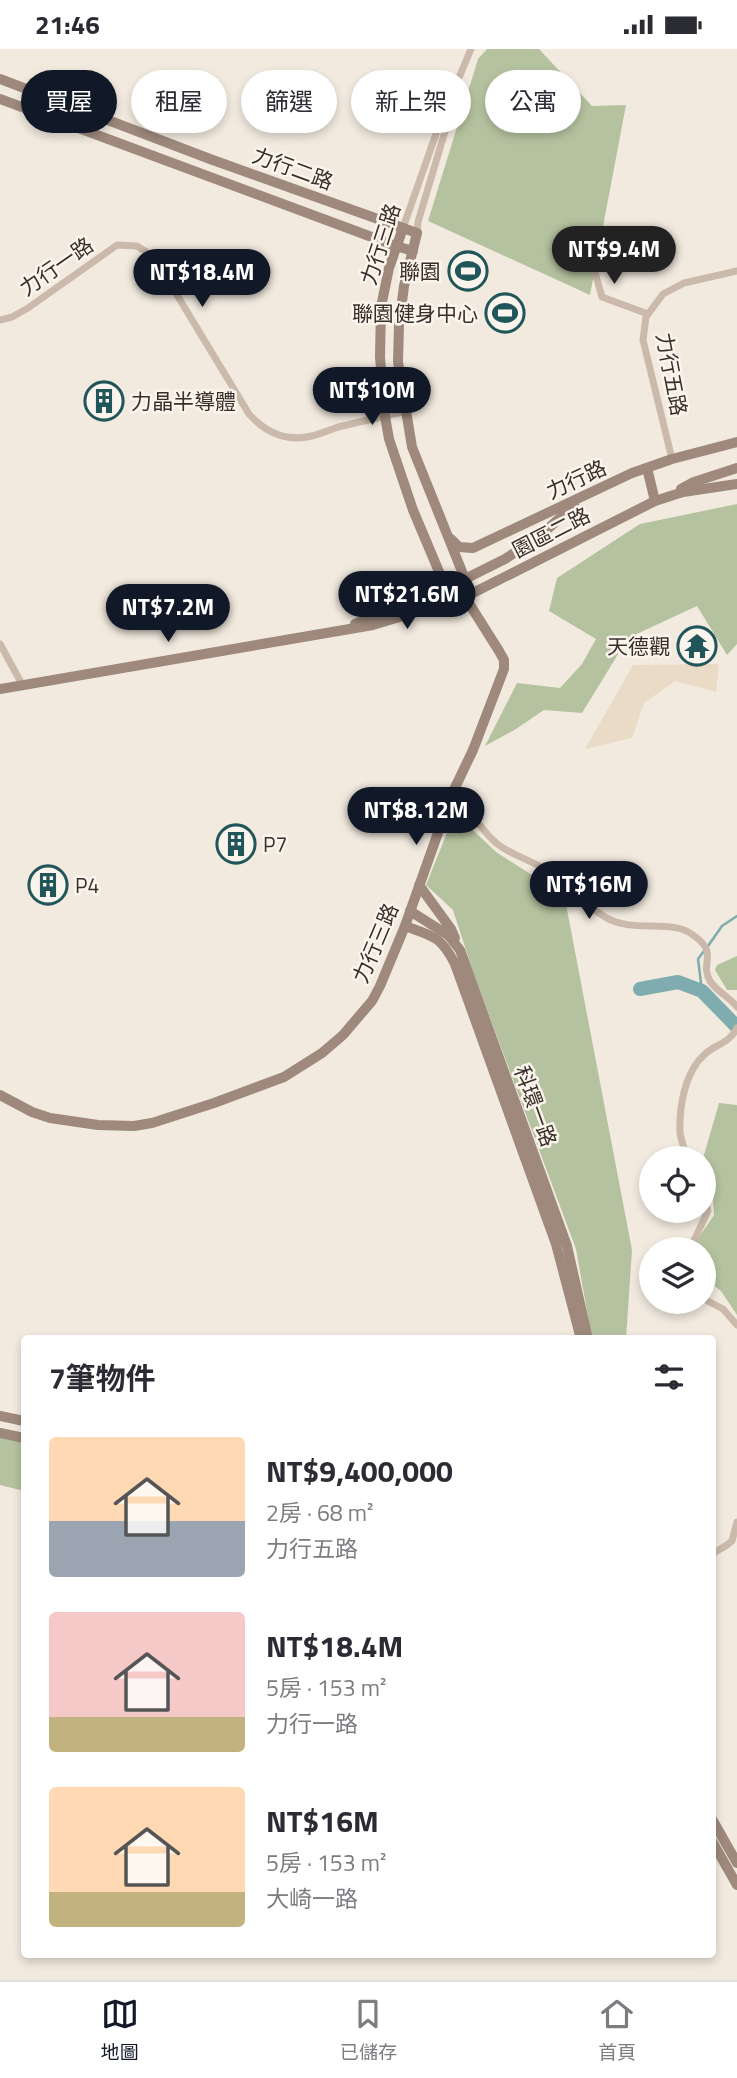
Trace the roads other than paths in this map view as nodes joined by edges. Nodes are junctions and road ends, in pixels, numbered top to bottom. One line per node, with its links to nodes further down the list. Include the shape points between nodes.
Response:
1 (471, 49): 2 (street, 力行三路)
2 (463, 70)
3 (0, 79): 7 (street, 力行二路)
4 (0, 99): 9 (street, 力行二路)
5 (436, 133): 7 (street, 力行三路)
6 (445, 133): 8 (street, 力行三路)
7 (403, 228): 8 (street, 力行二路); 9 (street, 力行三路)
8 (417, 233): 10 (street, 力行三路)
9 (396, 246): 10 (street, 力行二路); 16 (street, 力行三路, via 381,307)
10 (413, 251): 15 (street, 力行三路, via 399,325 398,362)
11 (589, 251): 13 (street, via 602,296)
12 (737, 271): 13 (street, 力行五路, via 684,283 663,294)
13 (648, 314): 18 (street, 力行五路, via 643,340)
14 (0, 320): 16 (street, 力行一路, via 28,307 117,245 137,246 154,257 259,426 295,438)
15 (407, 411): 16 (street, 力行一路); 24 (street, 力行三路, via 412,447)
16 (385, 416): 26 (street, 力行三路, via 413,510)
17 (737, 442): 18 (street, 力行路)
18 (672, 459): 19 (street, 力行路)
19 (647, 468): 22 (street, 力行路); 23 (street)
20 (737, 468): 23 (street)
21 (737, 484): 23 (street, 園區二路)
22 (582, 497): 24 (street, 力行路, via 473,548 453,543); 25 (street, 園區二路, via 541,535)
23 (655, 501): 27 (street, 園區二路)
24 (444, 527): 25 (street, 力行三路)
25 (465, 579): 26 (street, 園區二路); 27 (street, 力行三路)
26 (446, 586): 27 (street, 力行三路); 28 (street, 園區二路)
27 (465, 597): 28 (street, 園區二路, via 373,625); 32 (street, 力行三路, via 504,660 504,669)
28 (342, 629): 30 (street, 園區二路)
29 (0, 644): 30 (street)
30 (23, 686): 31 (street, 園區二路)
31 (0, 689)
32 (451, 796): 33 (street, 力行三路); 37 (street, via 499,845 548,871 604,916 623,924 691,933 709,953 709,979)
33 (419, 885): 34 (street, 力行三路); 36 (street, 科環一路)
34 (410, 911): 35 (street, 力行三路); 36 (street)
35 (405, 926): 39 (street, 力行三路, via 372,1001 343,1035 284,1077 134,1126 50,1118); 43 (street, 科環一路, via 440,940 455,964 556,1244)
36 (458, 945): 44 (street, 科環一路, via 567,1246)
37 (737, 1007)
38 (736, 1030): 40 (street, via 703,1055 690,1077 683,1099)
39 (0, 1095)
40 (684, 1146)
41 (716, 1305): 42 (street)
42 (737, 1325)
43 (580, 1335)
44 (587, 1335)
45 (0, 1416): 46 (street)
46 (21, 1420)
47 (0, 1433): 48 (street)
48 (21, 1437)
49 (737, 1522): 51 (street, via 732,1541)
50 (737, 1541): 51 (street)
51 (724, 1546): 52 (street)
52 (716, 1551)
53 (716, 1826): 55 (street)
54 (716, 1848): 56 (street)
55 (737, 1863)
56 (737, 1885)

